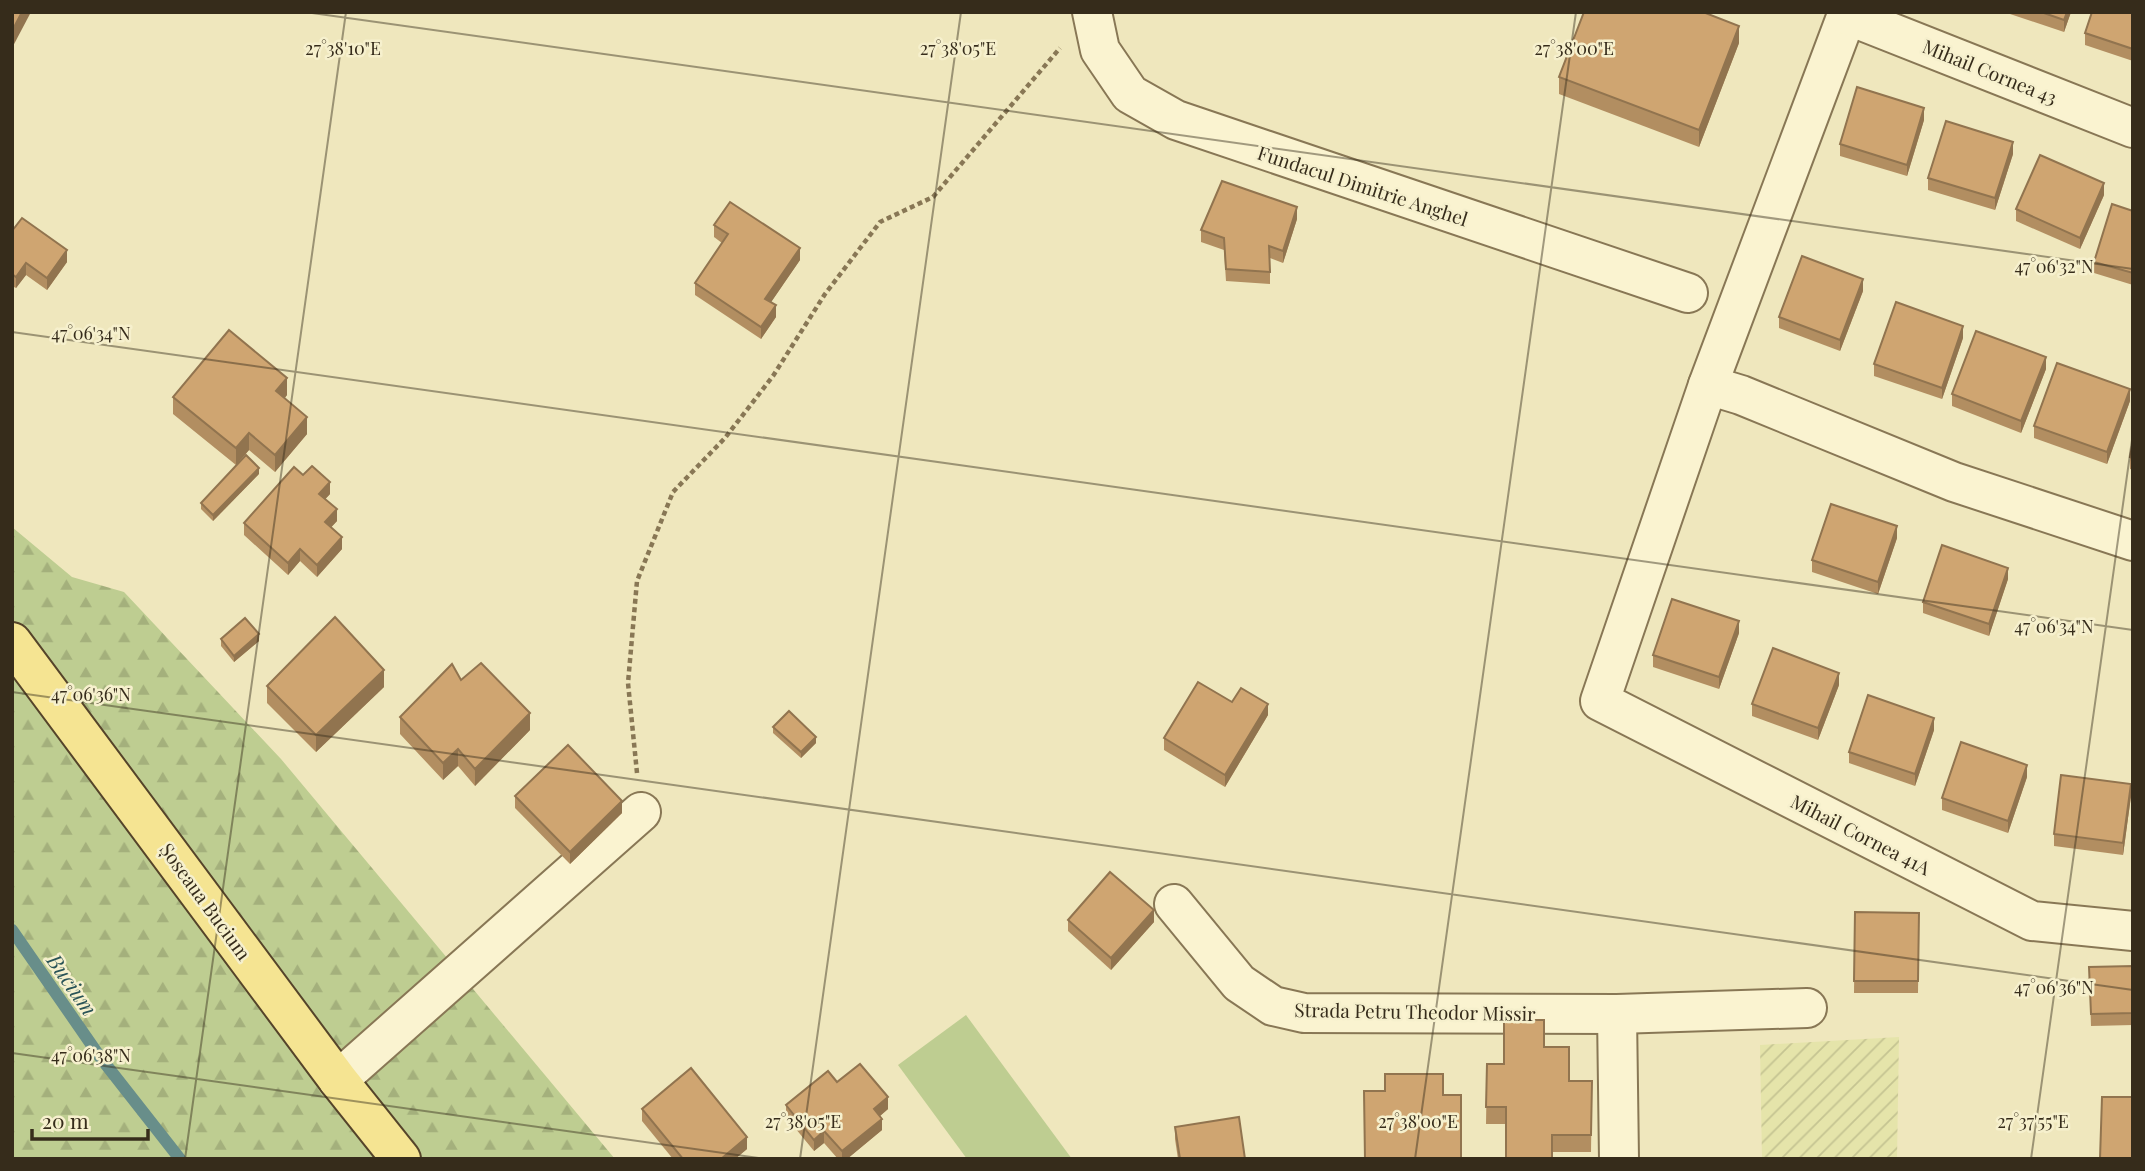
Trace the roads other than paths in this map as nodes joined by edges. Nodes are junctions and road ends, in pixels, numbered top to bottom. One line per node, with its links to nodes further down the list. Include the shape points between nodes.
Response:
1 (1848, 14): 3 (street, Mihail Cornea 43); 5 (street)
2 (1092, 16): 4 (street, Fundacul Dimitrie Anghel, via 1100,50 1130,94 1175,120)
3 (2133, 128)
4 (1688, 293)
5 (1708, 385): 6 (street, via 1741,394 1954,482); 10 (street, Mihail Cornea 41A, via 1600,701 2032,921)
6 (2133, 541)
7 (12, 642): 13 (main road, Șoseaua Bucium)
8 (641, 812): 13 (street)
9 (1174, 904): 12 (street, Strada Petru Theodor Missir, via 1239,983 1273,1006 1304,1013)
10 (2133, 931)
11 (1807, 1008): 12 (street, Strada Petru Theodor Missir)
12 (1617, 1014): 15 (street)
13 (338, 1080): 14 (main road, Șoseaua Bucium)
14 (401, 1159)
15 (1619, 1159)

